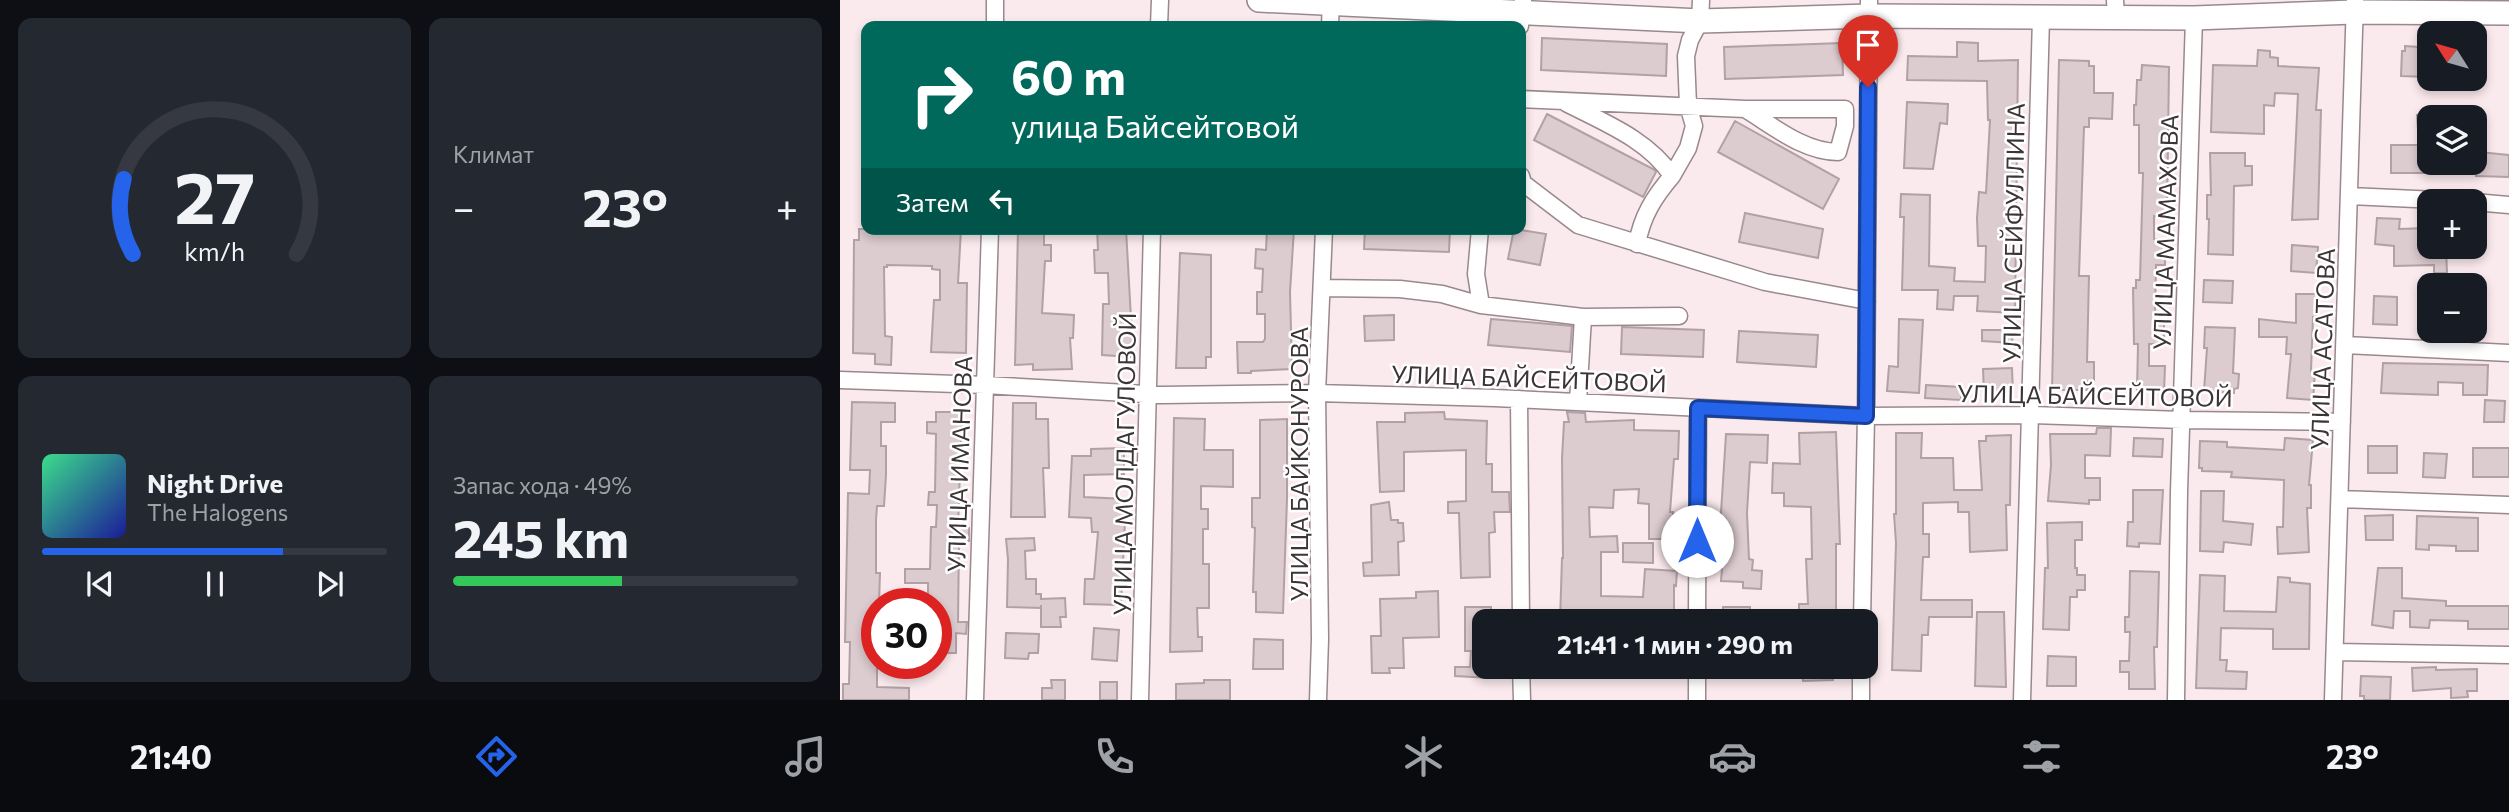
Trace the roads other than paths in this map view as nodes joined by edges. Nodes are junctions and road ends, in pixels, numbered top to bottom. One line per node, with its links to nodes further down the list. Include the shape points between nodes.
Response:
1 (995, 0): 13 (street)
2 (1160, 0): 14 (street)
3 (1259, 0): 7 (street)
4 (2355, 6): 10 (street); 12 (street); 21 (street, УЛИЦА АСАТОВА)
5 (1869, 8): 8 (street); 11 (street); 31 (street)
6 (2115, 9): 11 (street); 12 (street)
7 (1331, 10): 9 (street)
8 (1701, 11): 9 (street); 17 (street, via 1686,56)
9 (1521, 13)
10 (2509, 13)
11 (2041, 18): 44 (street, УЛИЦА СЕЙФУЛЛИНА)
12 (2194, 18): 46 (street, УЛИЦА МАМАХОВА)
13 (995, 21)
14 (1159, 21)
15 (1526, 99): 16 (street)
16 (1560, 100): 17 (street); 19 (street, via 1615,128 1662,160)
17 (1688, 105): 18 (street); 19 (street, via 1695,125)
18 (1745, 109): 18 (street, via 1845,109 1838,152 1804,145)
19 (1672, 176): 29 (street, via 1651,201)
20 (1526, 185): 29 (street, via 1578,225)
21 (2350, 196): 22 (street); 35 (street, УЛИЦА АСАТОВА)
22 (2417, 199)
23 (2487, 203): 24 (street)
24 (2509, 205)
25 (990, 235): 38 (street, УЛИЦА ИМАНОВА)
26 (1152, 235): 40 (street, УЛИЦА МОЛДАГУЛОВОЙ)
27 (1324, 235): 30 (street, УЛИЦА БАЙКОНУРОВА)
28 (1479, 235): 32 (street, via 1475,274)
29 (1637, 244): 31 (street, via 1765,282)
30 (1322, 288): 32 (street, via 1400,289); 39 (street, УЛИЦА БАЙКОНУРОВА)
31 (1867, 301): 45 (street)
32 (1481, 305): 34 (street)
33 (1679, 316): 34 (street)
34 (1583, 317): 42 (street)
35 (2345, 345): 36 (street); 47 (street, УЛИЦА АСАТОВА)
36 (2509, 353)
37 (840, 380): 38 (street, УЛИЦА БАЙСЕЙТОВОЙ)
38 (985, 385): 40 (street, УЛИЦА БАЙСЕЙТОВОЙ); 58 (street, УЛИЦА ИМАНОВА)
39 (1317, 393): 40 (street, УЛИЦА БАЙСЕЙТОВОЙ); 41 (street, УЛИЦА БАЙСЕЙТОВОЙ); 60 (street, УЛИЦА БАЙКОНУРОВА)
40 (1148, 394): 59 (street, УЛИЦА МОЛДАГУЛОВОЙ)
41 (1519, 399): 42 (street, УЛИЦА БАЙСЕЙТОВОЙ); 50 (street)
42 (1578, 402): 43 (street, УЛИЦА БАЙСЕЙТОВОЙ)
43 (1698, 408): 45 (street, УЛИЦА БАЙСЕЙТОВОЙ); 51 (street)
44 (2031, 415): 45 (street, УЛИЦА БАЙСЕЙТОВОЙ); 46 (street, УЛИЦА БАЙСЕЙТОВОЙ); 64 (street, УЛИЦА СЕЙФУЛЛИНА)
45 (1866, 416): 52 (street)
46 (2182, 420): 47 (street, УЛИЦА БАЙСЕЙТОВОЙ); 65 (street, УЛИЦА МАМАХОВА)
47 (2342, 422): 48 (street, УЛИЦА АСАТОВА)
48 (2340, 499): 49 (street); 53 (street, УЛИЦА АСАТОВА)
49 (2509, 505)
50 (1521, 609)
51 (1697, 609)
52 (1862, 609)
53 (2335, 652): 54 (street); 66 (street, УЛИЦА АСАТОВА)
54 (2509, 655)
55 (1521, 679): 61 (street)
56 (1697, 679): 62 (street)
57 (1861, 679): 63 (street)
58 (975, 700)
59 (1140, 700)
60 (1318, 700)
61 (1522, 700)
62 (1697, 700)
63 (1861, 700)
64 (2022, 700)
65 (2176, 700)
66 (2333, 700)

